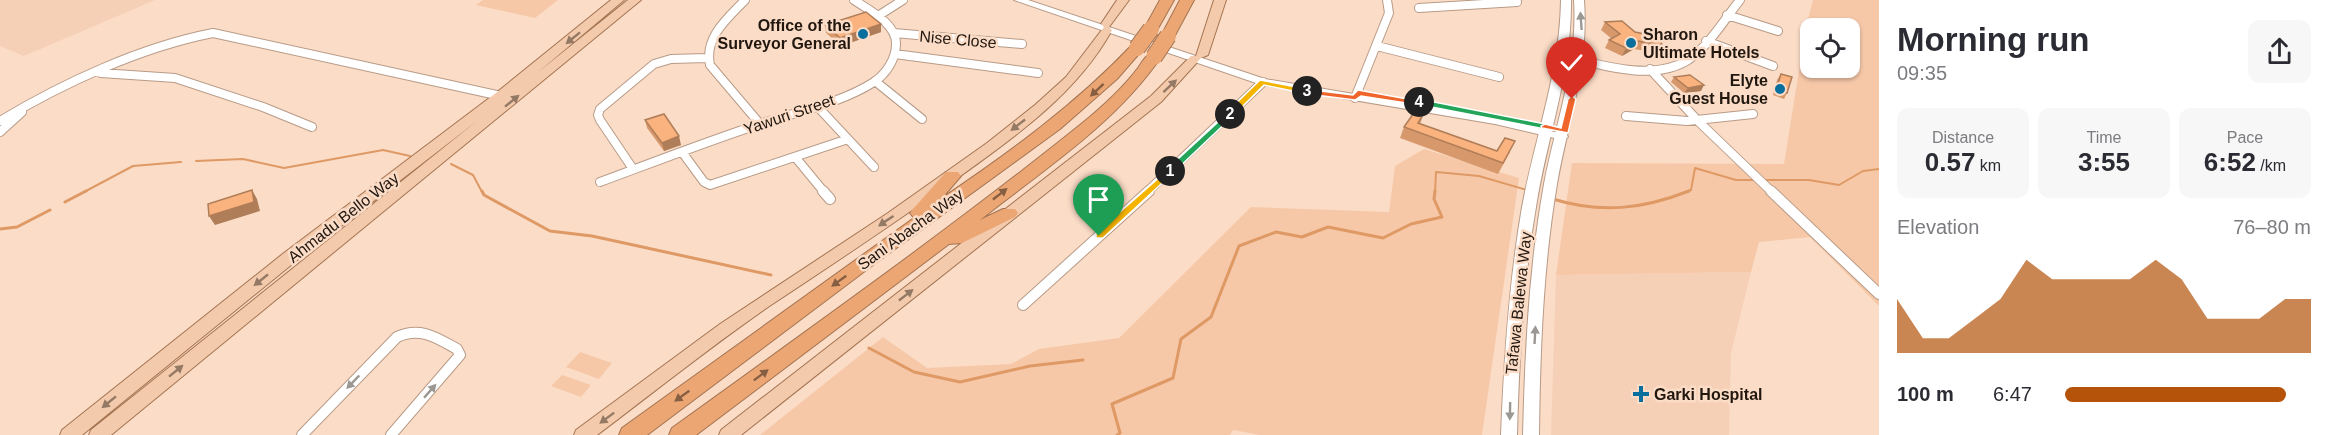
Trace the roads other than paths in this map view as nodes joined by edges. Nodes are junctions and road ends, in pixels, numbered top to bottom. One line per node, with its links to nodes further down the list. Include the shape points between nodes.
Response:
1 (618, 0): 42 (main road, Ahmadu Bello Way, one-way to 42)
2 (635, 0): 68 (main road, Ahmadu Bello Way, one-way to 2)
3 (745, 0): 31 (street, via 709,43)
4 (854, 0): 20 (street)
5 (903, 0): 20 (street)
6 (1019, 0): 21 (street)
7 (1036, 0): 21 (street)
8 (1124, 0): 21 (main road, Sani Abacha Way)
9 (1167, 0): 63 (highway, Sani Abacha Way, one-way to 63, bridge, via 1137,48 1096,91 1063,120)
10 (1188, 0): 64 (highway, Sani Abacha Way, one-way to 10, bridge, via 1118,100 1139,79)
11 (1220, 0): 30 (main road)
12 (1387, 0): 26 (street, via 1389,13)
13 (1566, 0): 29 (main road, Tafawa Balewa Way)
14 (1579, 0): 32 (main road, Tafawa Balewa Way, one-way to 14)
15 (1740, 0): 19 (street)
16 (1470, 2): 17 (street); 18 (street)
17 (1517, 2)
18 (1419, 8)
19 (1727, 15): 22 (street); 24 (street)
20 (878, 16): 23 (street)
21 (1106, 27): 30 (street); 59 (main road, Sani Abacha Way, one-way to 59, via 1091,55 1062,87)
22 (1778, 31)
23 (894, 33): 25 (street, Nise Close); 28 (street)
24 (1706, 41): 33 (street); 34 (street, via 1679,65)
25 (1022, 44)
26 (1377, 46): 38 (street); 41 (street)
27 (147, 53): 35 (street); 37 (street); 42 (street, via 213,33)
28 (895, 54): 36 (street); 39 (street, Yawuri Street)
29 (1564, 56): 32 (street); 51 (main road, Tafawa Balewa Way)
30 (1198, 57): 40 (street); 41 (street, via 1268,77); 62 (main road, one-way to 30, via 1156,99)
31 (707, 58): 49 (street); 58 (street, via 671,59 654,64 600,109 600,120)
32 (1580, 60): 34 (street); 53 (main road, Tafawa Balewa Way)
33 (1773, 66)
34 (1650, 69): 48 (street)
35 (106, 73): 37 (street); 50 (street, via 175,78); 52 (street, via 23,111)
36 (1038, 73)
37 (96, 74): 47 (street)
38 (1498, 77)
39 (874, 81): 43 (street, Yawuri Street); 46 (street)
40 (1263, 82): 41 (street); 66 (street)
41 (1357, 95): 51 (street)
42 (501, 96): 67 (main road, Ahmadu Bello Way, one-way to 67)
43 (817, 106): 49 (street, Yawuri Street); 54 (street)
44 (1753, 114): 48 (street)
45 (1626, 116): 48 (street)
46 (922, 119)
47 (0, 121)
48 (1698, 121): 65 (street)
49 (760, 124): 55 (street, Yawuri Street)
50 (312, 127)
51 (1547, 130): 53 (street); 75 (main road, Tafawa Balewa Way, one-way to 75, via 1528,206 1512,337)
52 (0, 132)
53 (1564, 134): 76 (main road, Tafawa Balewa Way, one-way to 53, via 1538,278 1552,181)
54 (848, 139): 56 (street); 57 (street)
55 (682, 152): 56 (street, via 710,185); 58 (street, Yawuri Street)
56 (796, 158): 61 (street)
57 (874, 167)
58 (633, 169): 60 (street, Yawuri Street)
59 (952, 176): 63 (highway); 71 (main road, Sani Abacha Way, one-way to 71, via 724,329)
60 (600, 182)
61 (830, 199)
62 (1009, 213): 64 (highway); 74 (main road, one-way to 62)
63 (897, 238): 72 (highway, Sani Abacha Way, one-way to 72)
64 (927, 252): 73 (highway, Sani Abacha Way, one-way to 64)
65 (1879, 294)
66 (1023, 305)
67 (69, 435)
68 (98, 435)
69 (302, 435): 70 (street, one-way to 69, via 457,360 457,348 420,330 404,333)
70 (391, 435)
71 (584, 435)
72 (630, 435)
73 (680, 435)
74 (728, 435)
75 (1509, 435)
76 (1531, 435)

